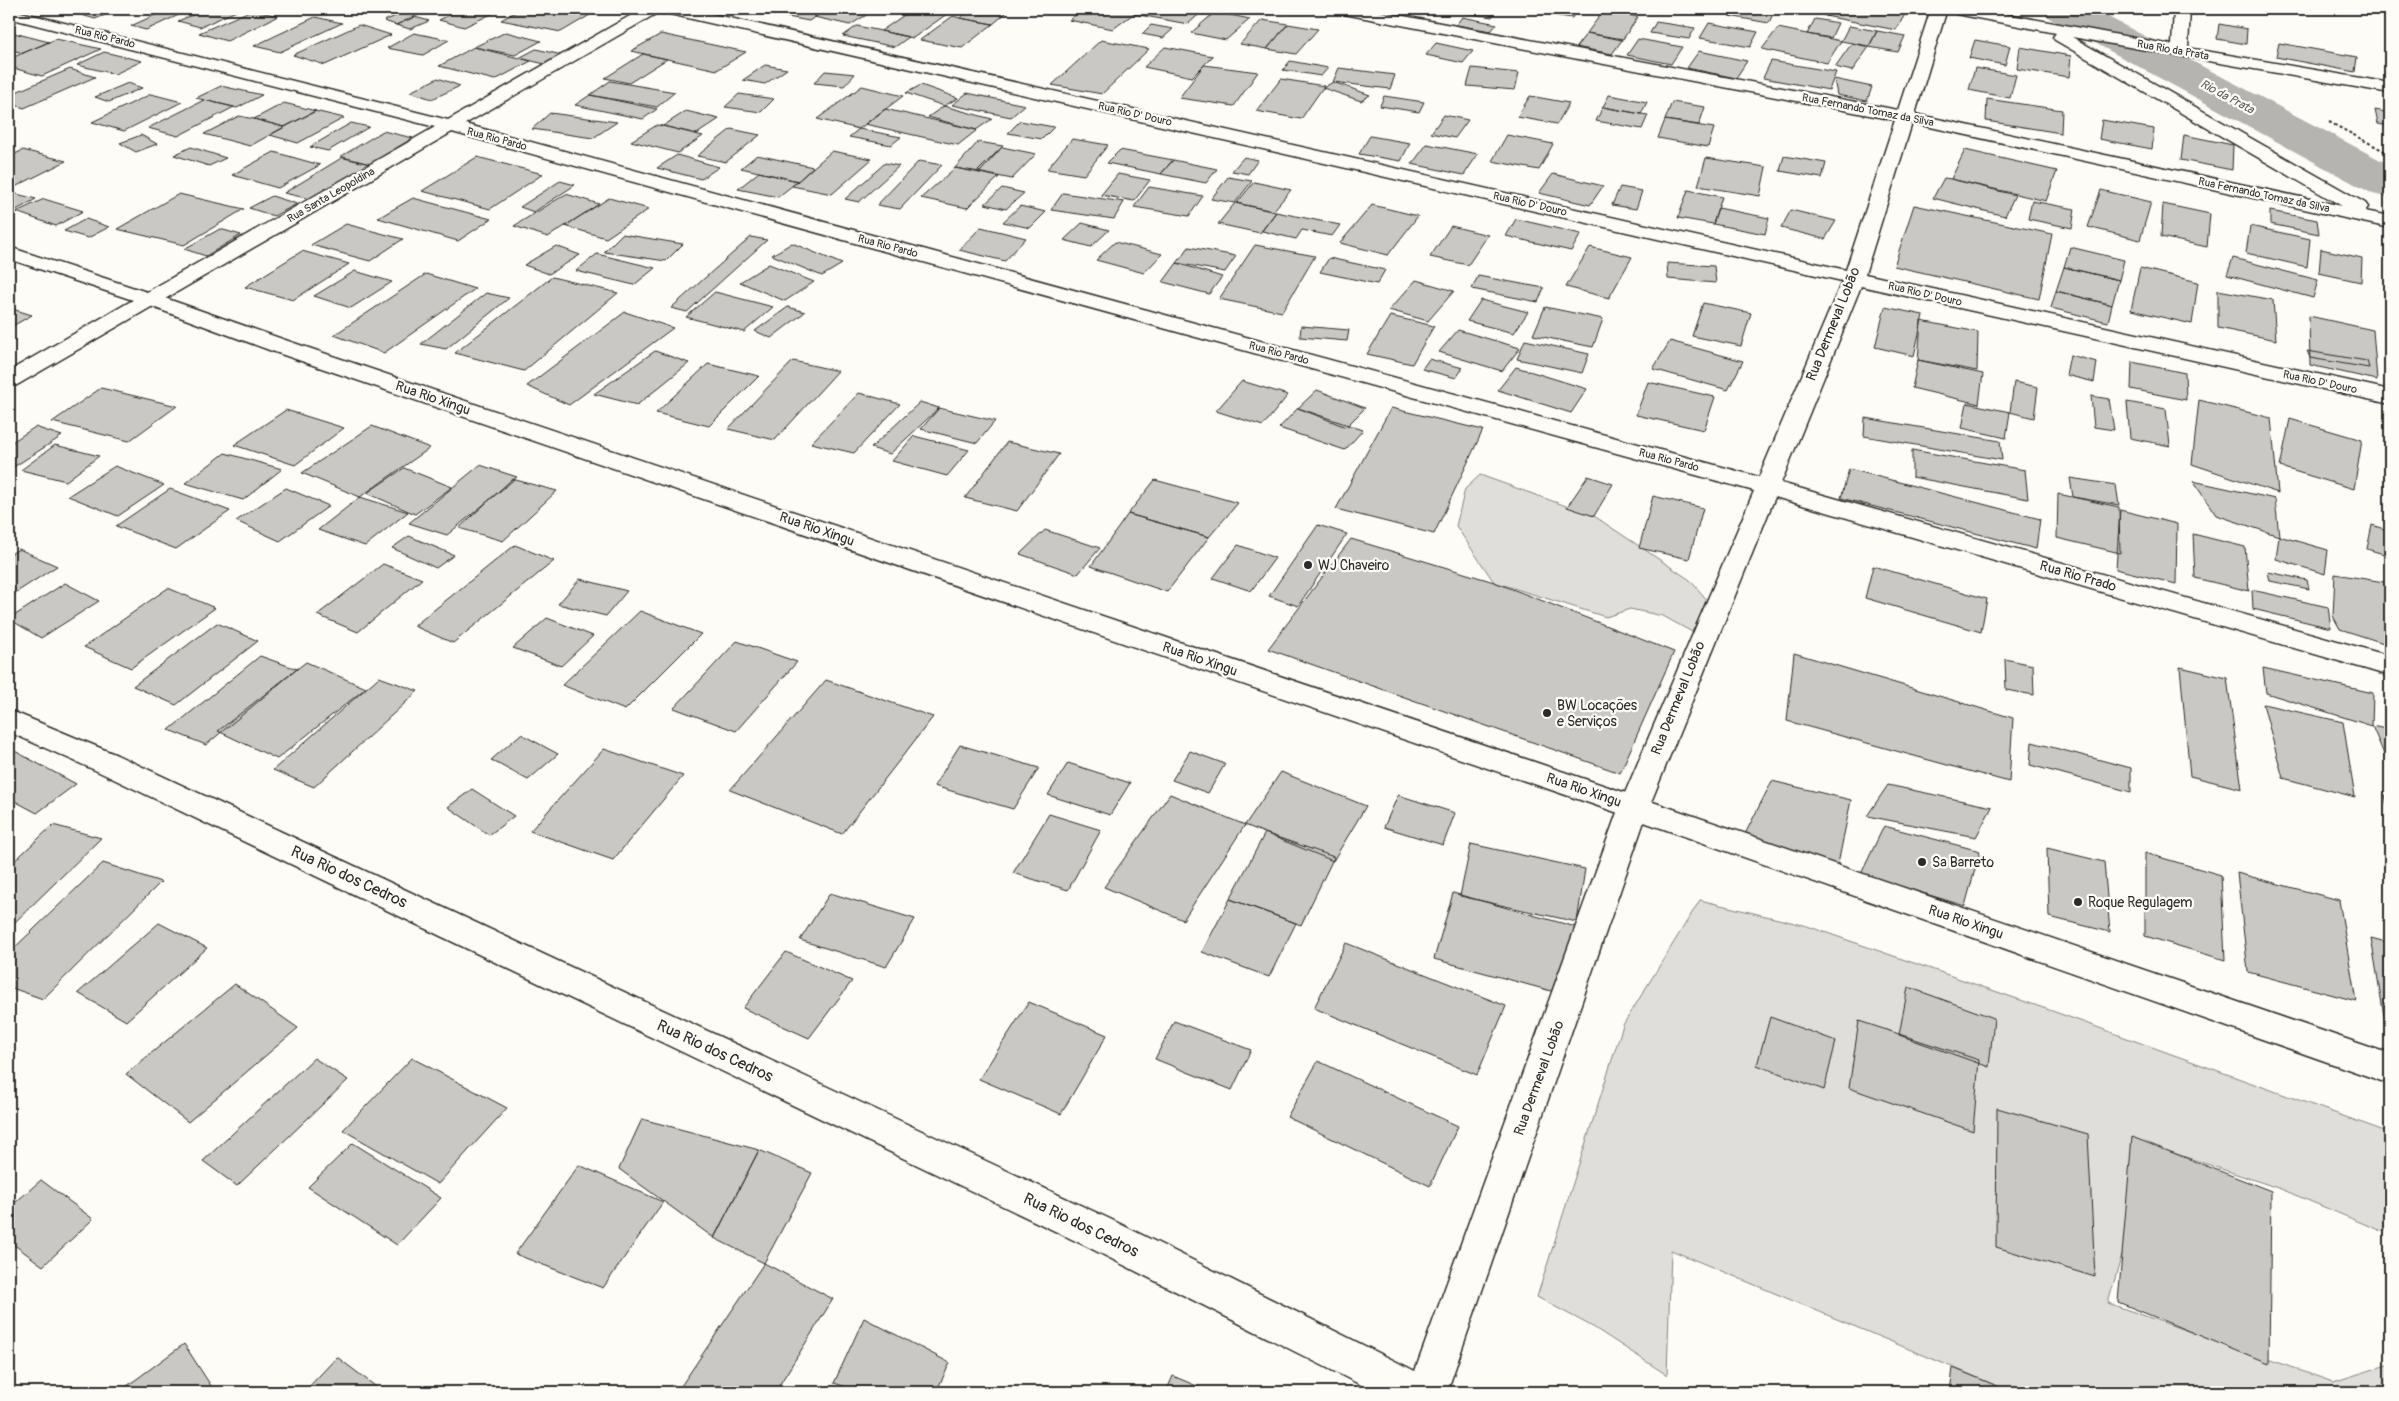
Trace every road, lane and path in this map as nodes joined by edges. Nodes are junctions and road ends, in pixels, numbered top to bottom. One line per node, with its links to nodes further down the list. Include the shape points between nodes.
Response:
1 (653, 9): 13 (street, Rua Santa Leopoldina)
2 (670, 9): 16 (street, Rua Rio D' Douro)
3 (1344, 9): 12 (street, Rua Fernando Tomaz da Silva)
4 (1939, 9): 12 (street, Rua Dermeval Lobão)
5 (1956, 9): 9 (street, Rua Rio da Prata)
6 (2010, 9): 9 (street)
7 (2182, 9): 10 (street)
8 (9, 13): 13 (street, Rua Rio Pardo)
9 (2039, 25): 10 (street, Rua Rio da Prata); 14 (street)
10 (2173, 50): 11 (street, Rua Rio da Prata)
11 (2390, 88)
12 (1906, 117): 14 (street, Rua Fernando Tomaz da Silva); 16 (street, Rua Dermeval Lobão)
13 (451, 126): 17 (street, Rua Santa Leopoldina); 20 (street, Rua Rio Pardo)
14 (2388, 222)
15 (9, 253): 17 (street, Rua Rio Xingu)
16 (1854, 278): 19 (street, Rua Rio D' Douro); 20 (street, Rua Dermeval Lobão)
17 (149, 299): 18 (street, Rua Santa Leopoldina); 23 (street, Rua Rio Xingu)
18 (9, 380)
19 (2390, 397)
20 (1766, 486): 21 (street, Rua Rio Prado); 23 (street, Rua Dermeval Lobão)
21 (2390, 666)
22 (9, 720): 25 (street, Rua Rio dos Cedros, via 107,763 1097,1232)
23 (1634, 807): 24 (street, Rua Rio Xingu); 26 (street, Rua Dermeval Lobão)
24 (2390, 1069)
25 (1416, 1392)
26 (1427, 1392)

